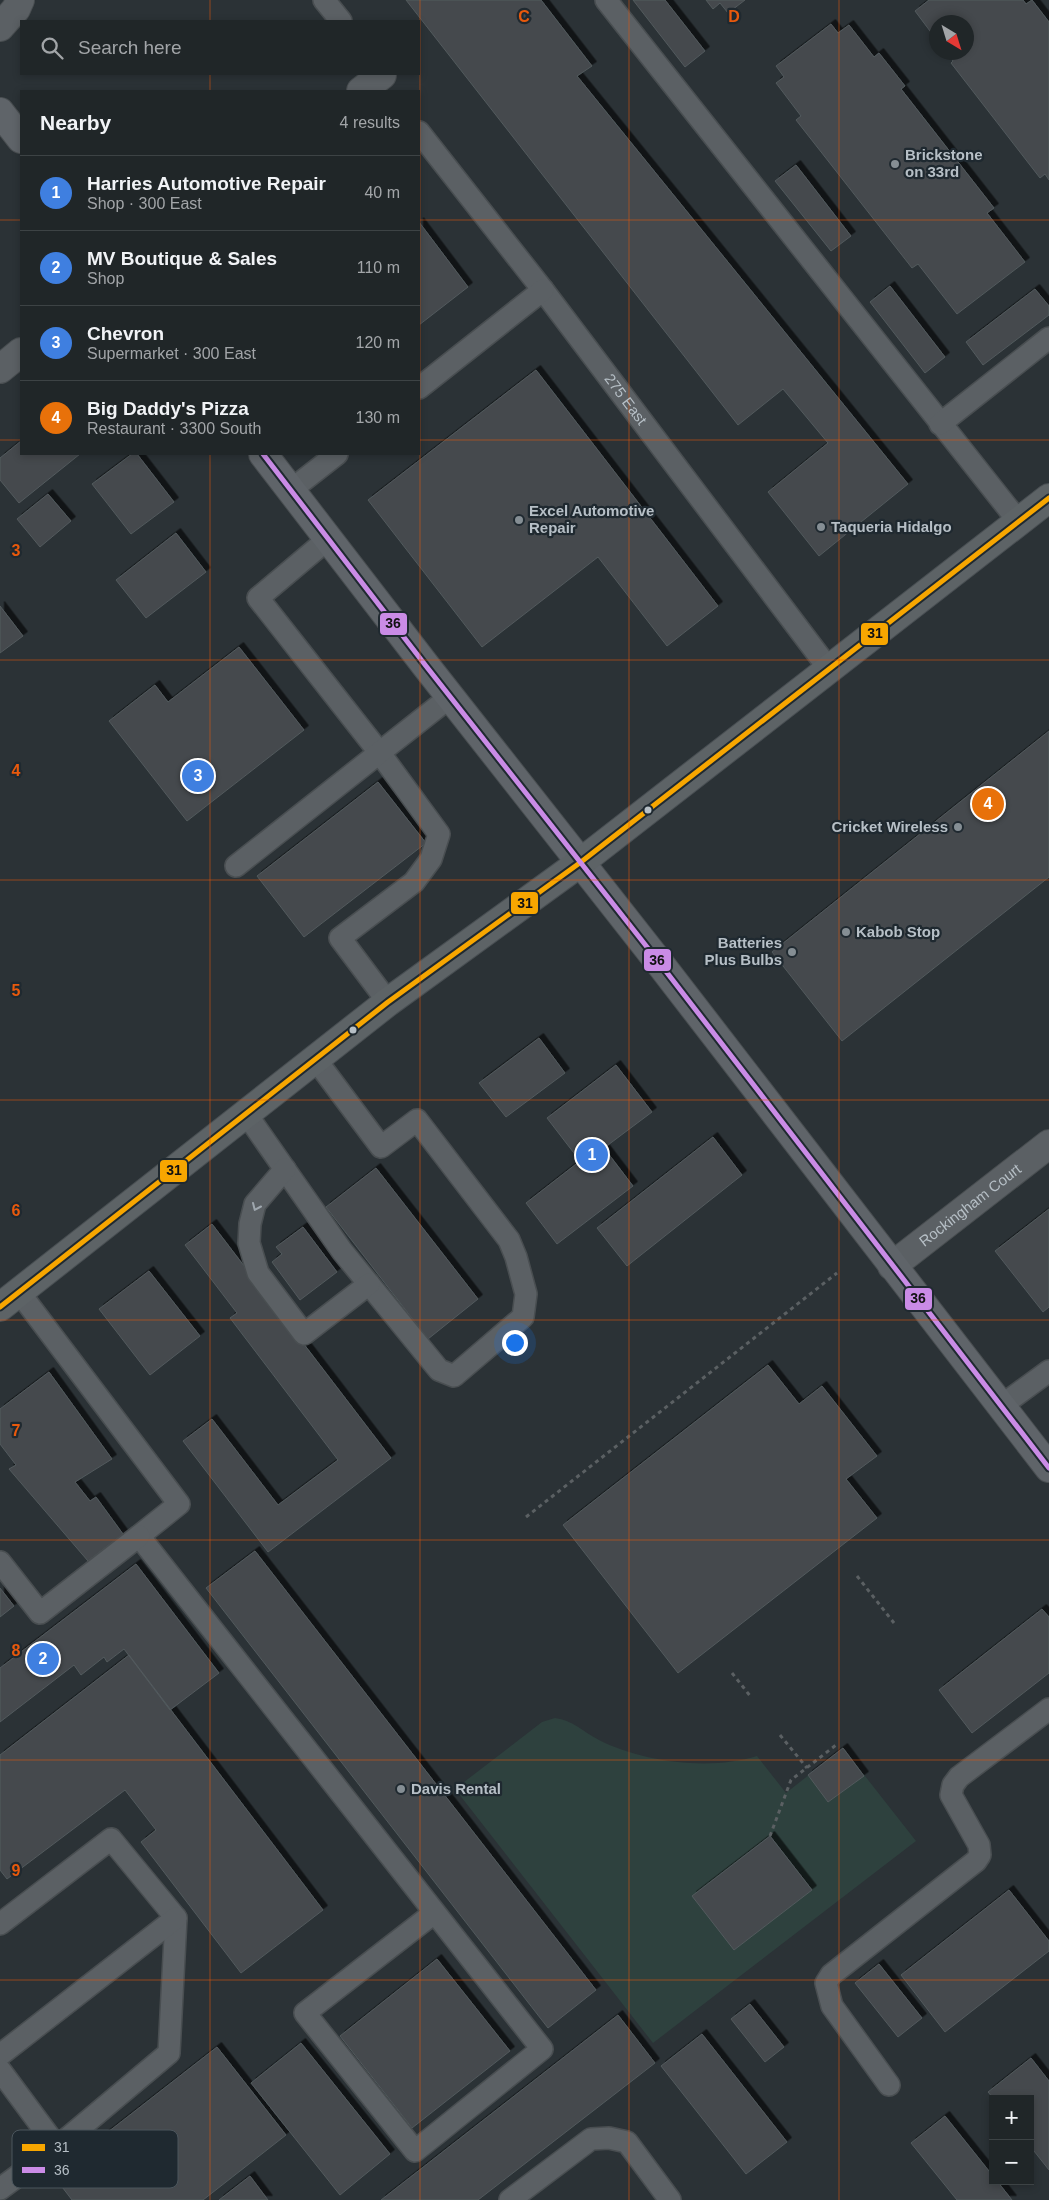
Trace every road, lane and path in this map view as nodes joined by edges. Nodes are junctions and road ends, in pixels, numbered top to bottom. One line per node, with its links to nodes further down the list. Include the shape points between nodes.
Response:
1 (20, 0): 5 (street, via 16,10)
2 (324, 0): 4 (lane)
3 (606, 0): 14 (lane)
4 (340, 20)
5 (0, 27)
6 (0, 112): 8 (street)
7 (420, 133): 9 (lane, 275 East)
8 (20, 138)
9 (543, 290): 13 (lane); 21 (lane, 275 East)
10 (1049, 338): 14 (lane)
11 (20, 353): 12 (street)
12 (0, 368)
13 (420, 387)
14 (940, 424): 19 (lane)
15 (264, 455): 17 (street)
16 (336, 455): 17 (lane)
17 (291, 490): 20 (street)
18 (1049, 498): 19 (main road)
19 (1018, 522): 21 (main road)
20 (328, 539): 22 (street); 23 (lane, via 258,598)
21 (829, 669): 24 (main road)
22 (450, 697): 23 (lane); 24 (street)
23 (379, 752): 25 (lane); 26 (lane, via 439,834 431,859 414,882 340,938)
24 (581, 862): 26 (main road); 31 (street)
25 (236, 866)
26 (388, 1002): 27 (main road)
27 (316, 1060): 28 (main road); 33 (lane, via 381,1147 417,1120 423,1127 508,1240 526,1294 524,1317 454,1376 439,1370)
28 (247, 1115): 30 (lane); 34 (main road)
29 (1049, 1144): 31 (street, Rockingham Court)
30 (285, 1169): 33 (lane); 33 (lane, one-way to 33, via 255,1204 249,1243 258,1272 304,1334)
31 (892, 1266): 36 (street)
32 (837, 1274): 38 (path)
33 (369, 1284)
34 (10, 1300): 39 (lane, via 179,1504)
35 (1049, 1371): 36 (lane)
36 (1001, 1406): 37 (street)
37 (1049, 1468)
38 (526, 1516)
39 (139, 1536): 40 (lane, via 40,1613); 50 (lane)
40 (0, 1562)
41 (857, 1576): 42 (path)
42 (894, 1623)
43 (732, 1673): 44 (path)
44 (750, 1697)
45 (1049, 1709): 55 (lane, via 959,1777 953,1785 951,1794 979,1845 980,1855 976,1860 831,1975 826,1984 832,2006)
46 (780, 1735): 48 (path)
47 (836, 1745): 48 (path)
48 (807, 1768): 49 (path, via 791,1780)
49 (770, 1836)
50 (434, 1912): 50 (lane, via 542,2049 415,2151 305,2013)
51 (176, 1918): 52 (lane, via 112,1839); 53 (lane); 57 (lane, via 169,2053)
52 (0, 1924)
53 (0, 2055)
54 (0, 2070): 56 (lane)
55 (889, 2085)
56 (44, 2130)
57 (77, 2130)
58 (12, 2180): 59 (lane)
59 (0, 2189)
60 (510, 2200): 61 (lane, via 591,2139 609,2138 627,2142)
61 (670, 2200)

